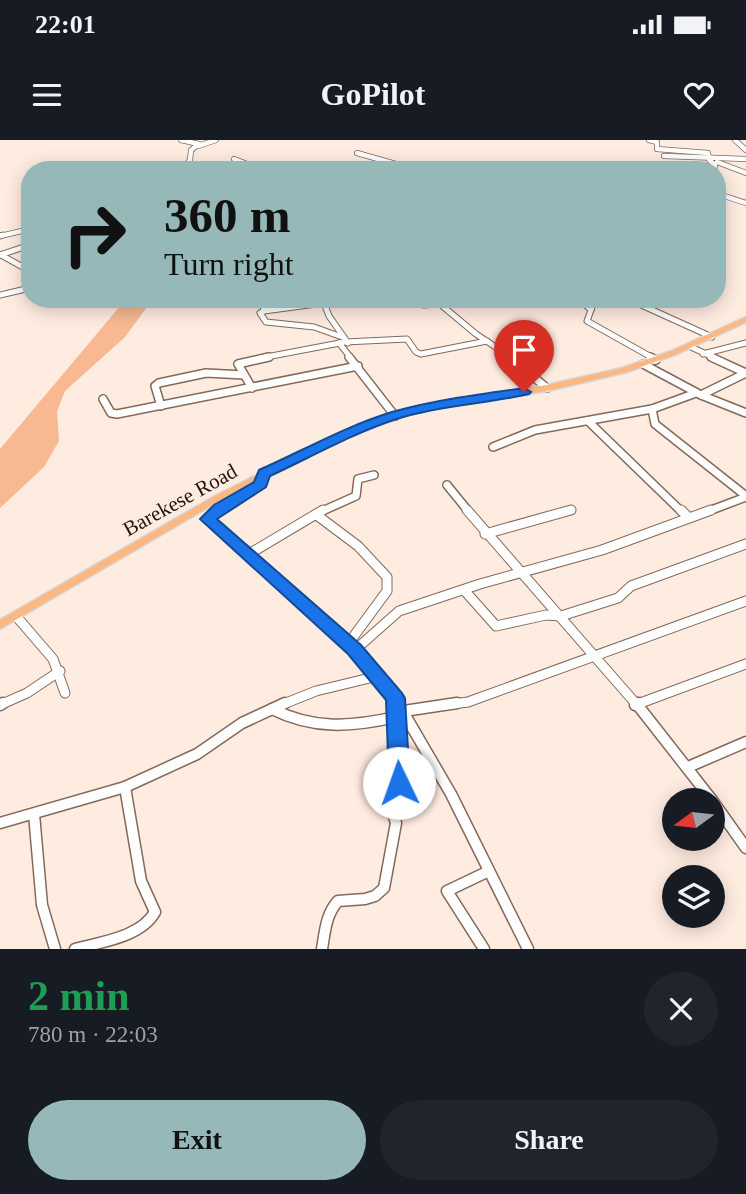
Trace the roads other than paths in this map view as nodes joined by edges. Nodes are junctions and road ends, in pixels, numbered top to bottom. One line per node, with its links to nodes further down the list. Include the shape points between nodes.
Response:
1 (181, 140): 5 (street)
2 (216, 140): 5 (street)
3 (649, 140): 9 (street, via 657,142 657,149 708,153)
4 (735, 140): 8 (street)
5 (198, 146): 12 (street, via 191,150)
6 (356, 153): 14 (street)
7 (664, 156): 9 (street)
8 (744, 156): 11 (street)
9 (708, 158): 11 (street); 15 (street)
10 (234, 159): 13 (street)
11 (718, 160)
12 (189, 161)
13 (239, 161)
14 (385, 161)
15 (711, 161)
16 (726, 163): 17 (street)
17 (746, 173)
18 (726, 197): 19 (street)
19 (746, 203)
20 (21, 231): 21 (street)
21 (0, 236)
22 (21, 248): 23 (street)
23 (0, 255): 24 (street)
24 (21, 266)
25 (21, 290): 26 (street)
26 (0, 295)
27 (264, 308): 33 (street)
28 (286, 308): 33 (street)
29 (326, 308): 36 (street)
30 (445, 308): 37 (street)
31 (648, 308): 35 (street)
32 (591, 310): 41 (street, via 587,321)
33 (264, 311): 36 (street, via 260,313 266,322 314,327)
34 (746, 319): 35 (main road, Barekese Road)
35 (712, 337): 39 (main road, Barekese Road)
36 (341, 340): 37 (street, via 407,339 421,354); 43 (street); 45 (street, via 238,364)
37 (487, 341): 47 (street)
38 (746, 343): 40 (street)
39 (691, 347): 40 (street); 41 (main road, Barekese Road)
40 (704, 354): 44 (street)
41 (656, 360): 42 (main road, Barekese Road)
42 (643, 364): 47 (main road, Barekese Road); 48 (street)
43 (358, 366): 46 (street); 53 (street)
44 (746, 373): 48 (street)
45 (244, 375): 46 (street); 50 (street, via 206,373 159,383 155,386)
46 (252, 388): 50 (street)
47 (547, 388): 53 (main road, Barekese Road)
48 (698, 394): 51 (street); 52 (street)
49 (103, 399): 50 (street, via 115,415)
50 (161, 406)
51 (652, 410): 54 (street); 59 (street, via 655,424)
52 (746, 413)
53 (395, 416): 56 (main road, Barekese Road)
54 (587, 421): 55 (street, via 529,432); 62 (street)
55 (493, 447)
56 (264, 474): 65 (street, via 261,484 207,519); 69 (main road, Barekese Road)
57 (374, 475): 61 (street, via 359,479 356,496)
58 (447, 485): 63 (street)
59 (746, 496): 62 (street)
60 (571, 510): 63 (street)
61 (318, 516): 65 (street); 72 (street, via 358,546 387,577 387,591)
62 (688, 517): 66 (street, via 601,550)
63 (485, 534): 66 (street)
64 (746, 544): 70 (street, via 631,586 618,598)
65 (249, 554): 72 (street)
66 (521, 572): 67 (street); 70 (street)
67 (464, 590): 70 (street, via 496,626); 72 (street, via 399,611)
68 (746, 601): 73 (street)
69 (16, 616): 71 (main road, Barekese Road); 75 (street, via 49,650)
70 (561, 616): 73 (street)
71 (0, 625)
72 (351, 647): 76 (street)
73 (596, 655): 79 (street); 81 (street, via 468,702)
74 (746, 664): 79 (street)
75 (60, 671): 77 (street); 78 (street)
76 (378, 676): 80 (street, via 316,691); 81 (street, via 395,698)
77 (65, 693)
78 (0, 705)
79 (635, 705): 83 (street)
80 (272, 709): 81 (street, via 299,723 321,727 367,723); 84 (street, via 197,754)
81 (400, 714): 90 (street, via 451,794); 93 (street, via 399,783 390,801 396,823 384,888 374,895 332,904)
82 (746, 742): 83 (street)
83 (688, 767): 85 (street)
84 (125, 788): 86 (street); 92 (street, via 141,881 154,917 145,926)
85 (703, 788)
86 (34, 814): 88 (street); 91 (street, via 42,905)
87 (725, 818): 89 (street)
88 (0, 823)
89 (746, 848)
90 (489, 871): 94 (street, via 447,891); 95 (street)
91 (55, 949)
92 (75, 949)
93 (322, 949)
94 (484, 949)
95 (528, 949)

